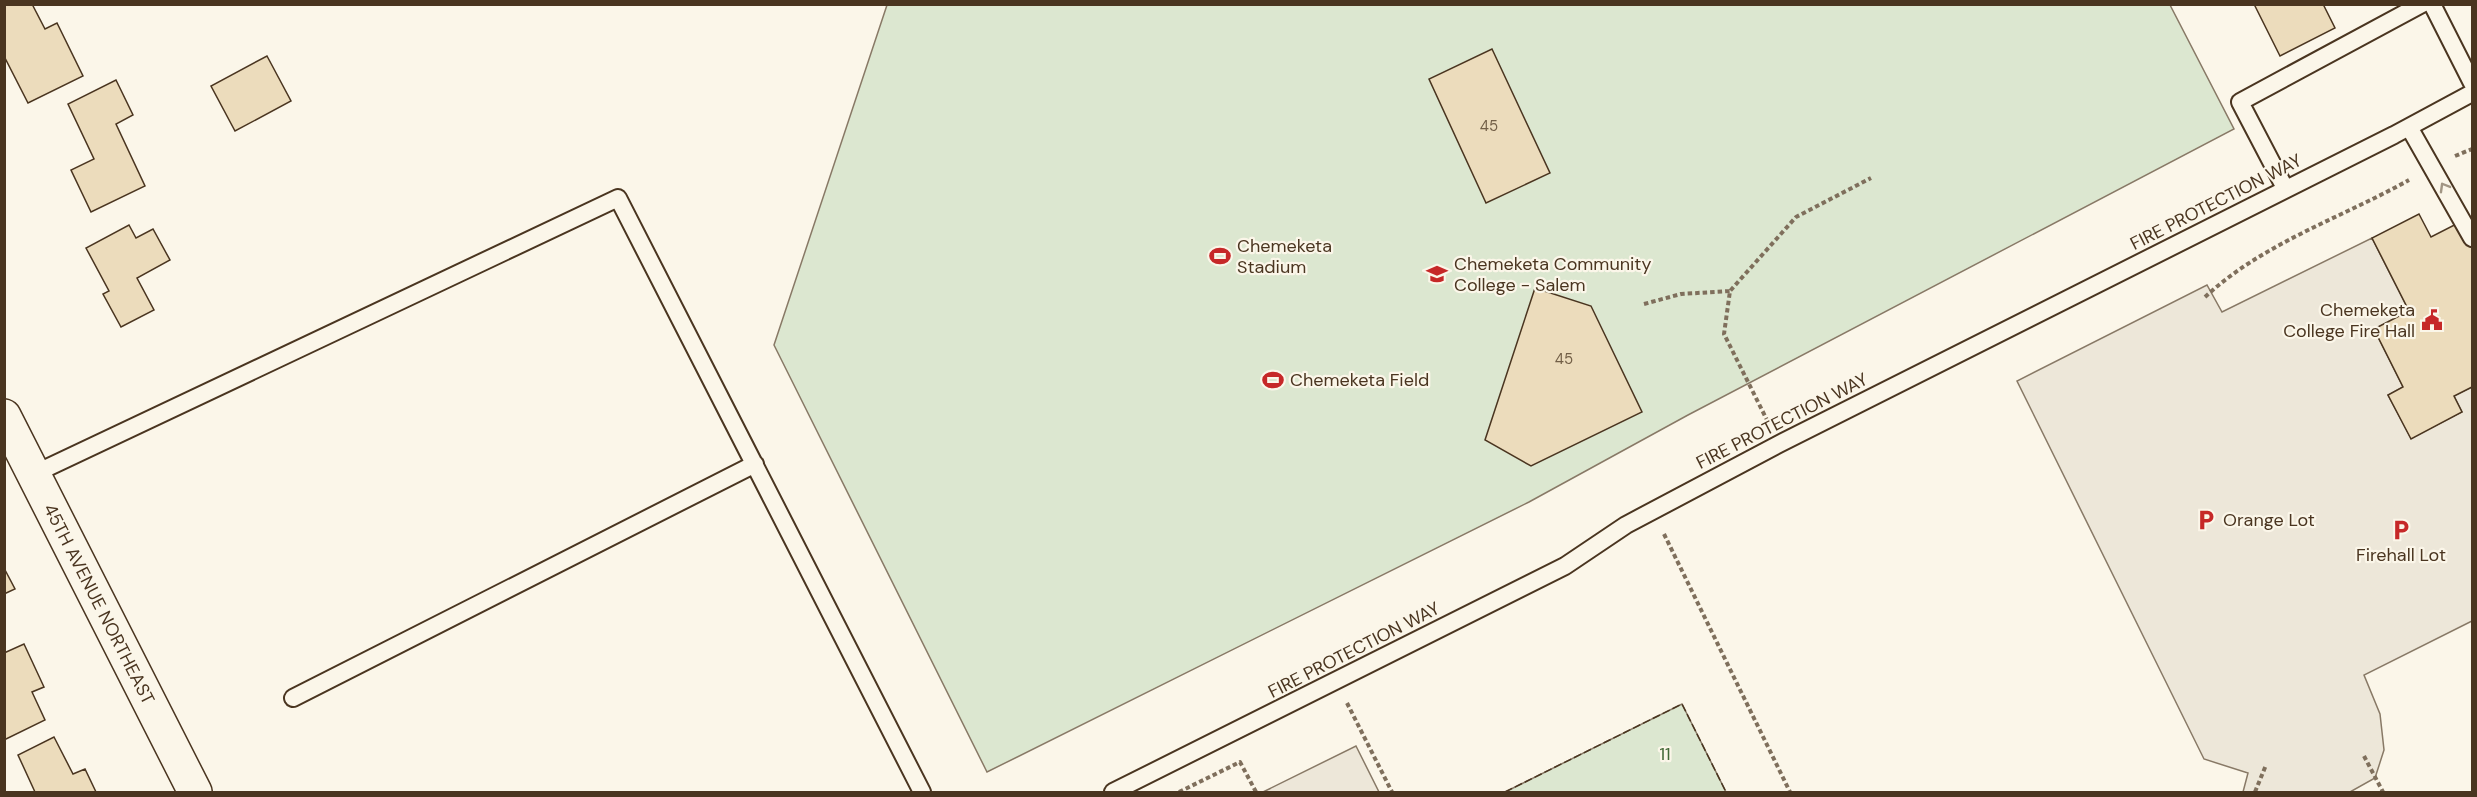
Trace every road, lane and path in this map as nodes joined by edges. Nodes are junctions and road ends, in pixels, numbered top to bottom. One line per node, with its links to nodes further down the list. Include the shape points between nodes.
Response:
1 (2422, 4): 9 (lane, via 2240,102)
2 (2432, 4): 3 (lane)
3 (2472, 83)
4 (2472, 93): 5 (lane, FIRE PROTECTION WAY)
5 (2409, 127): 7 (lane); 9 (lane, FIRE PROTECTION WAY)
6 (2472, 149): 7 (path)
7 (2432, 167): 10 (lane, one-way to 7); 12 (path, via 2257,258 2227,276)
8 (1871, 178): 11 (path, via 1796,217)
9 (2285, 188): 15 (lane, FIRE PROTECTION WAY)
10 (2472, 238)
11 (1730, 291): 13 (path, via 1681,294); 15 (path, via 1724,334)
12 (2205, 297)
13 (1644, 304)
14 (4, 416): 17 (street, 45TH AVENUE NORTHEAST)
15 (1779, 444): 18 (lane, FIRE PROTECTION WAY)
16 (755, 464): 17 (lane, via 618,198); 20 (lane); 24 (lane)
17 (34, 474): 23 (street, 45TH AVENUE NORTHEAST)
18 (1652, 510): 19 (lane, FIRE PROTECTION WAY, via 1564,566); 29 (path)
19 (1336, 681): 25 (lane, FIRE PROTECTION WAY); 28 (path)
20 (292, 698)
21 (2364, 756): 31 (path)
22 (2266, 765): 30 (path)
23 (195, 792)
24 (922, 792)
25 (1113, 792)
26 (1179, 792): 27 (path, via 1240,762)
27 (1256, 792)
28 (1392, 792)
29 (1790, 792)
30 (2255, 792)
31 (2383, 792)

